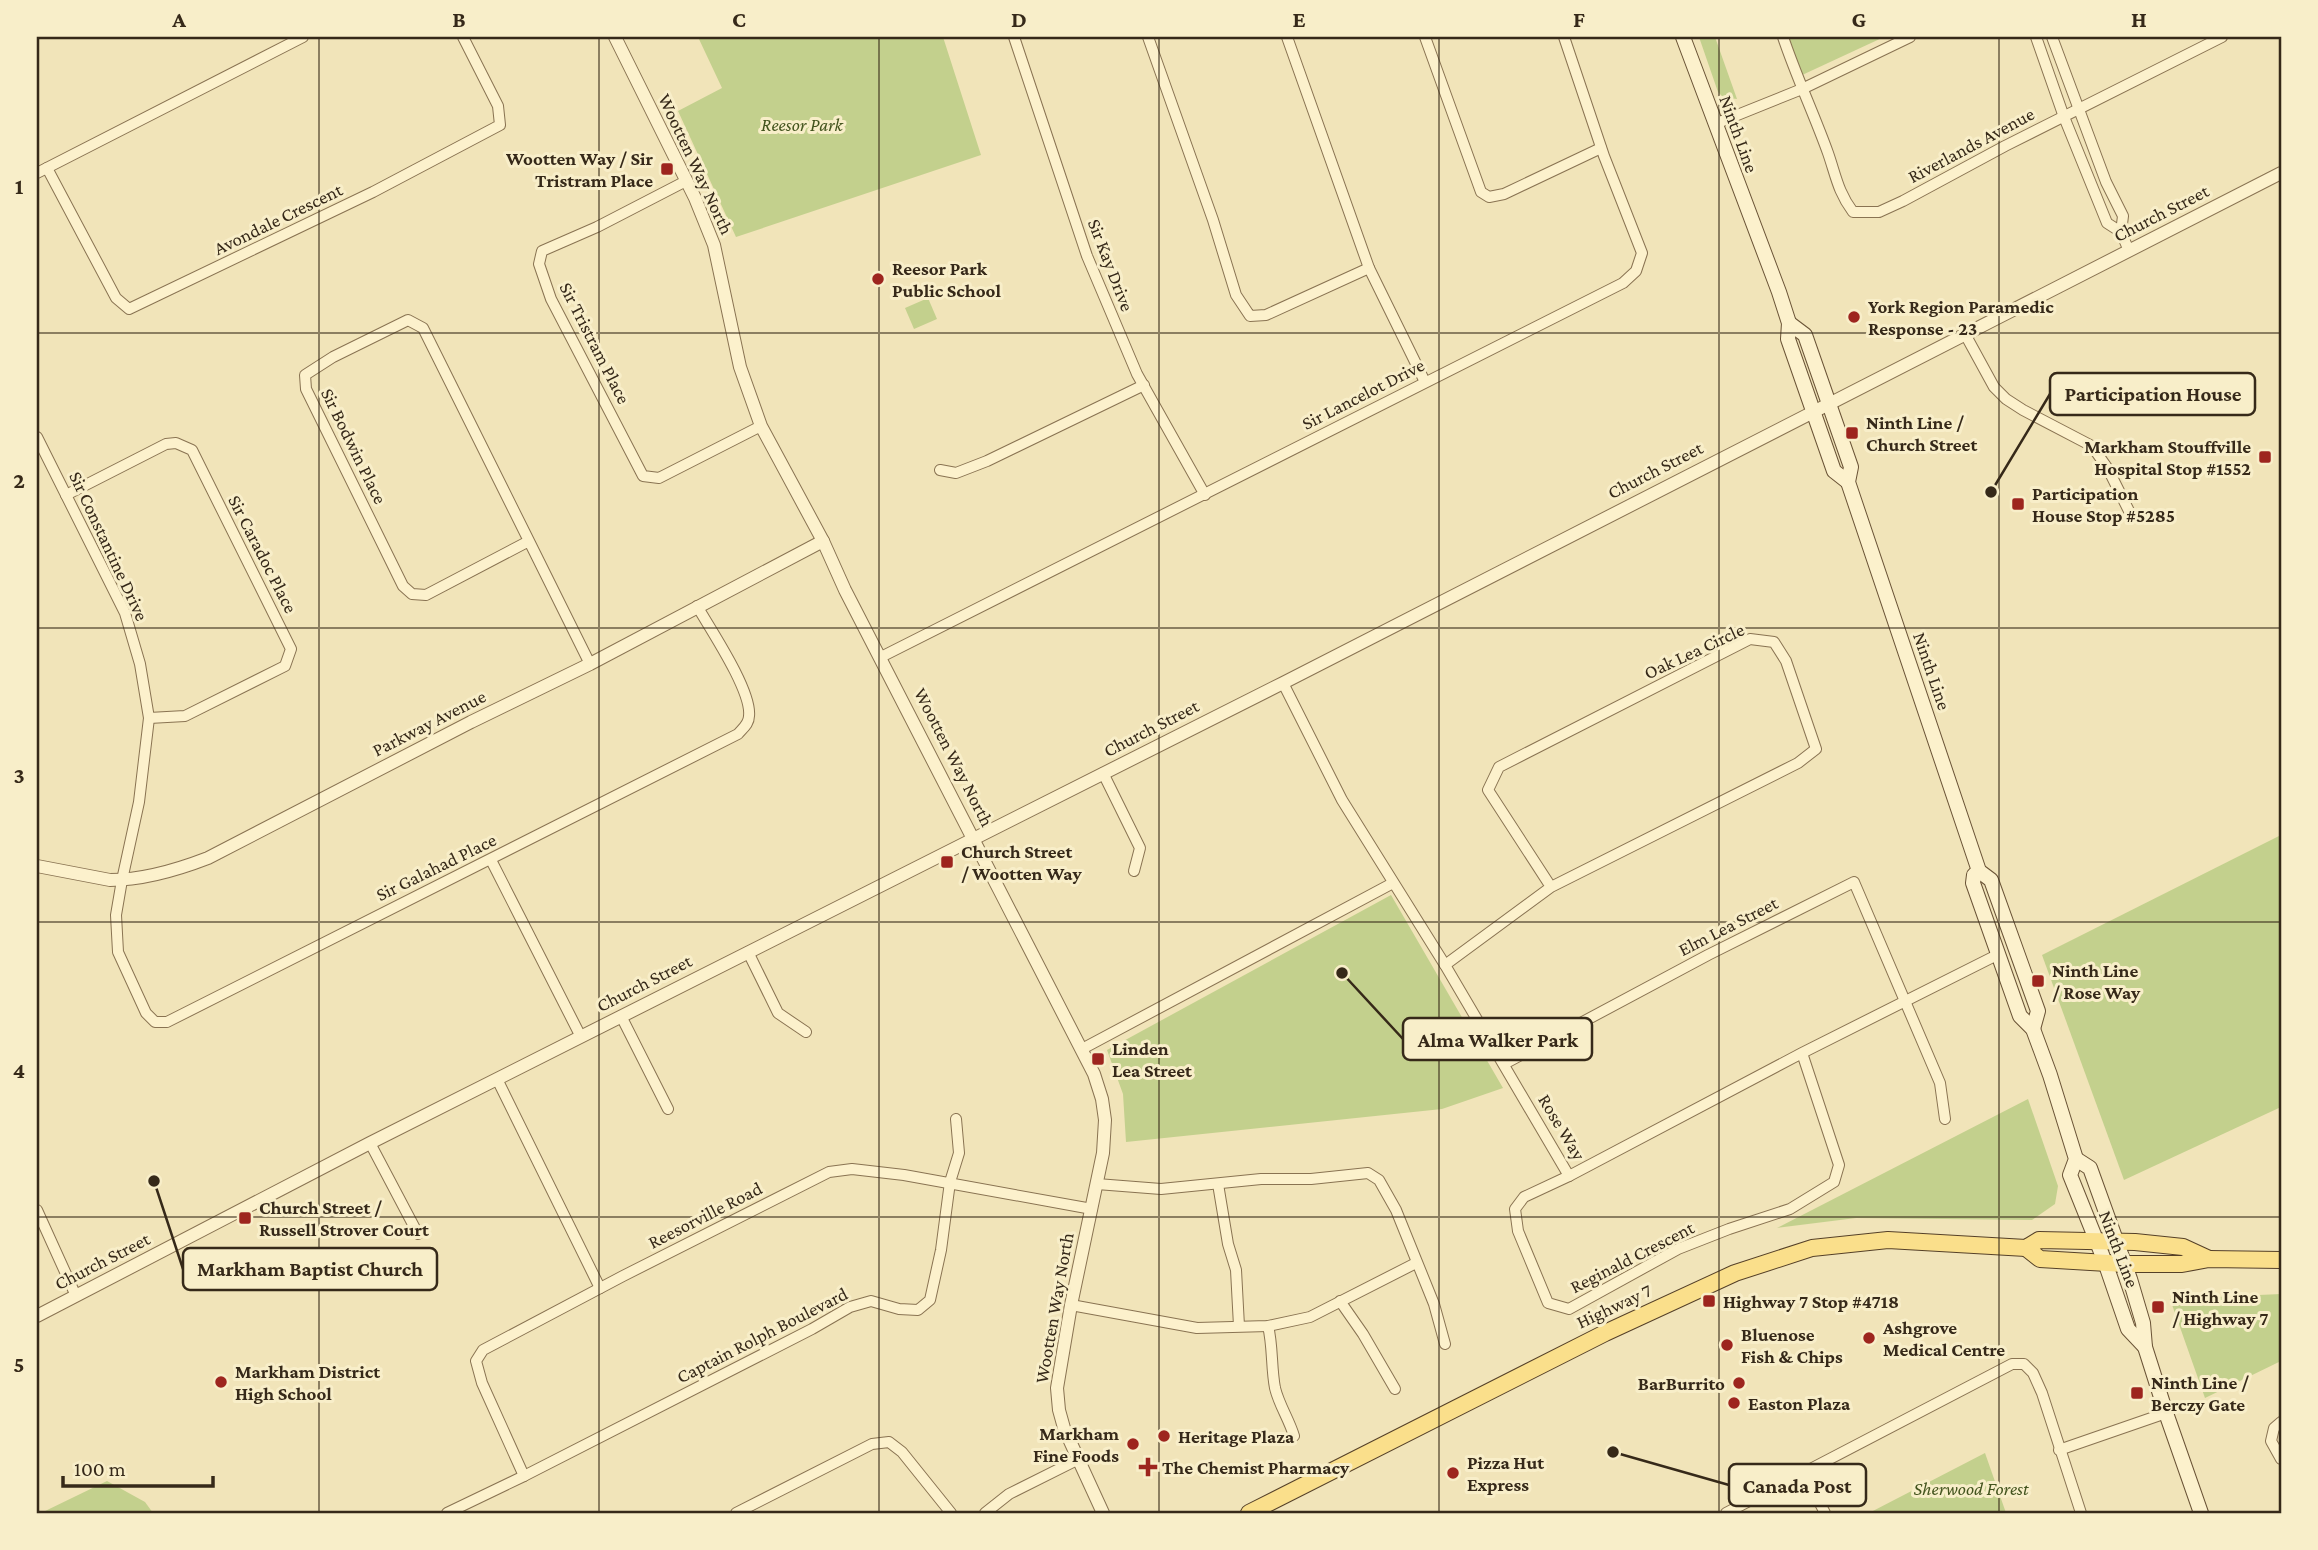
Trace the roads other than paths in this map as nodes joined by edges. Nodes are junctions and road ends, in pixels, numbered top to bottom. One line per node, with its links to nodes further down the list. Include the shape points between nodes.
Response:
1 (303, 37): 20 (street)
2 (463, 37): 20 (street, Avondale Crescent, via 498,106 500,124 373,192 129,309 116,298)
3 (615, 37): 22 (street, Wootten Way North)
4 (1014, 37): 29 (street, Sir Kay Drive, via 1087,256)
5 (1149, 37): 25 (street, via 1236,295 1250,316 1266,315)
6 (1287, 37): 25 (street)
7 (1424, 37): 19 (street, via 1481,192 1489,197 1504,194)
8 (1564, 37): 19 (street, Sir Lancelot Drive)
9 (1683, 37): 18 (main road, Ninth Line)
10 (1783, 37): 15 (street)
11 (1910, 37): 15 (street)
12 (2036, 37): 17 (street)
13 (2052, 37): 16 (street)
14 (2222, 37): 16 (street, Riverlands Avenue)
15 (1802, 89): 17 (street, Riverlands Avenue, via 1842,198 1853,212 1879,212); 18 (street)
16 (2078, 109): 17 (street, Riverlands Avenue); 23 (street, via 2123,216)
17 (2064, 117): 23 (street, via 2107,223)
18 (1715, 124): 26 (main road, Ninth Line)
19 (1601, 148): 28 (street, Sir Lancelot Drive, via 1642,253 1636,271 1623,283)
20 (42, 171)
21 (2281, 173): 24 (street, Church Street)
22 (686, 180): 32 (street, Wootten Way North, via 714,245 740,367); 32 (street, Sir Tristram Place, via 542,251 538,264 551,299 643,476 659,478)
23 (2121, 232): 24 (street)
24 (2129, 251): 27 (street, Church Street)
25 (1369, 268): 28 (street)
26 (1789, 323): 30 (main road, Ninth Line, via 1805,335); 31 (main road, Ninth Line, via 1788,339)
27 (1965, 334): 30 (street, Church Street); 38 (street, via 1994,387 2006,399 2092,446)
28 (1425, 382): 37 (street, Sir Lancelot Drive)
29 (1144, 385): 34 (street, via 988,461 956,473); 37 (street, Sir Kay Drive)
30 (1829, 403): 31 (street, Church Street); 35 (main road, Ninth Line, via 1851,467)
31 (1813, 411): 35 (main road, Ninth Line, via 1834,471); 44 (street, Church Street)
32 (761, 426): 40 (street, Wootten Way North)
33 (37, 436): 36 (street, Sir Constantine Drive)
34 (940, 470)
35 (1848, 482): 51 (main road, Ninth Line)
36 (66, 495): 45 (street, Sir Constantine Drive, via 125,613); 45 (street, Sir Caradoc Place, via 166,444 192,450 291,649 285,666 185,716)
37 (1205, 495): 42 (street, Sir Lancelot Drive)
38 (2130, 513)
39 (529, 541): 39 (street, Sir Bodwin Place, via 426,595 412,594 403,586 306,389 305,375 408,320 423,328); 43 (street, Sir Bodwin Place)
40 (823, 541): 41 (street, Parkway Avenue); 42 (street, Wootten Way North)
41 (697, 606): 43 (street, Parkway Avenue); 48 (street, Sir Galahad Place, via 747,696 748,723 738,734)
42 (881, 657): 47 (street, Wootten Way North)
43 (590, 664): 52 (street, Parkway Avenue, via 208,858)
44 (1283, 683): 46 (street, Church Street); 53 (street, Rose Way, via 1342,800)
45 (149, 718): 52 (street, Sir Constantine Drive, via 139,802)
46 (1103, 774): 47 (street, Church Street); 50 (street, via 1140,848)
47 (974, 838): 55 (street, Church Street); 63 (street, Wootten Way North)
48 (491, 860): 52 (street, Sir Galahad Place, via 167,1022 155,1022 146,1013 118,952 116,915); 62 (street)
49 (37, 866): 52 (street, Parkway Avenue)
50 (1134, 871)
51 (1979, 871): 56 (main road, Ninth Line, via 1973,883); 60 (main road, Ninth Line, via 1991,880 2038,1011)
52 (122, 880)
53 (1393, 883): 57 (street, Rose Way); 63 (street)
54 (1551, 887): 54 (street, Oak Lea Circle, via 1488,790 1499,767 1750,639 1774,642 1786,660 1816,749 1798,763); 57 (street, Oak Lea Circle)
55 (748, 952): 59 (street, Church Street); 61 (street, via 778,1013)
56 (1997, 955): 58 (street, Rose Way); 60 (main road, Ninth Line, via 2020,1016)
57 (1445, 965): 65 (street, Rose Way)
58 (1905, 1001): 64 (street, Rose Way); 65 (street, Elm Lea Street, via 1854,882); 69 (street, via 1940,1083)
59 (621, 1016): 62 (street, Church Street); 67 (street)
60 (2033, 1029): 71 (main road, Ninth Line)
61 (806, 1032)
62 (580, 1037): 66 (street, Church Street)
63 (1082, 1049): 74 (street, Wootten Way North, via 1102,1098 1105,1120)
64 (1802, 1052): 72 (street, Rose Way); 72 (street, Reginald Crescent, via 1839,1165 1834,1182 1790,1209 1678,1248 1569,1309 1548,1303 1518,1231 1515,1209 1524,1197)
65 (1504, 1064): 72 (street, Rose Way)
66 (497, 1079): 70 (street, Church Street); 87 (street)
67 (668, 1109)
68 (956, 1119): 73 (street, Captain Rolph Boulevard, via 959,1153)
69 (1945, 1119)
70 (370, 1143): 78 (street); 88 (street, Church Street)
71 (2076, 1159): 79 (main road, Ninth Line, via 2070,1175); 80 (main road, Ninth Line, via 2090,1168)
72 (1569, 1176)
73 (950, 1182): 76 (street, Reesorville Road); 87 (street, Reesorville Road, via 852,1169 829,1172); 104 (street, Captain Rolph Boulevard, via 930,1300 918,1310 871,1301 850,1307)
74 (1097, 1184): 75 (street, via 1161,1189); 76 (street, Wootten Way North)
75 (1218, 1184): 85 (street, via 1368,1173 1379,1180 1396,1210); 92 (street, via 1236,1270)
76 (1092, 1209): 90 (street, Wootten Way North)
77 (37, 1210): 88 (street)
78 (418, 1234)
79 (2095, 1240): 80 (main road, Highway 7); 81 (main road, Highway 7, via 2039,1240); 84 (main road, Ninth Line)
80 (2115, 1241): 82 (main road, Highway 7, via 2183,1247); 86 (main road, Ninth Line)
81 (2026, 1248): 84 (main road, Highway 7, via 2040,1259); 110 (main road, Highway 7, via 1888,1240 1812,1248 1735,1273 1605,1333)
82 (2209, 1259): 83 (main road, Highway 7); 86 (main road, Highway 7)
83 (2281, 1261)
84 (2105, 1262): 86 (main road, Highway 7); 95 (main road, Ninth Line, via 2128,1329)
85 (1416, 1263): 89 (street); 94 (street)
86 (2124, 1264): 95 (main road, Ninth Line, via 2143,1323)
87 (600, 1288): 104 (street, Reesorville Road, via 483,1350 476,1361)
88 (76, 1296): 91 (street, Church Street)
89 (1340, 1301): 93 (street, via 1310,1317); 96 (street)
90 (1071, 1304): 92 (street, via 1197,1328); 102 (street, Wootten Way North, via 1057,1388 1059,1410)
91 (37, 1316)
92 (1239, 1326): 93 (street)
93 (1268, 1326): 99 (street, via 1275,1387)
94 (1445, 1344)
95 (2145, 1347): 97 (main road, Ninth Line)
96 (1395, 1388)
97 (2165, 1413): 100 (street); 114 (main road, Ninth Line)
98 (2281, 1422): 101 (street, via 2271,1441)
99 (1294, 1436)
100 (2059, 1450): 103 (street, via 2033,1373 2018,1363); 113 (street)
101 (2281, 1459)
102 (1077, 1460): 108 (street, via 1009,1493); 109 (street, Wootten Way North)
103 (1804, 1472): 111 (street); 112 (street)
104 (524, 1476): 105 (street, Captain Rolph Boulevard)
105 (447, 1513)
106 (736, 1513): 107 (street, via 872,1444 889,1442)
107 (951, 1513)
108 (985, 1513)
109 (1103, 1513)
110 (1249, 1513)
111 (1726, 1513)
112 (1825, 1513)
113 (2081, 1513)
114 (2201, 1513)

